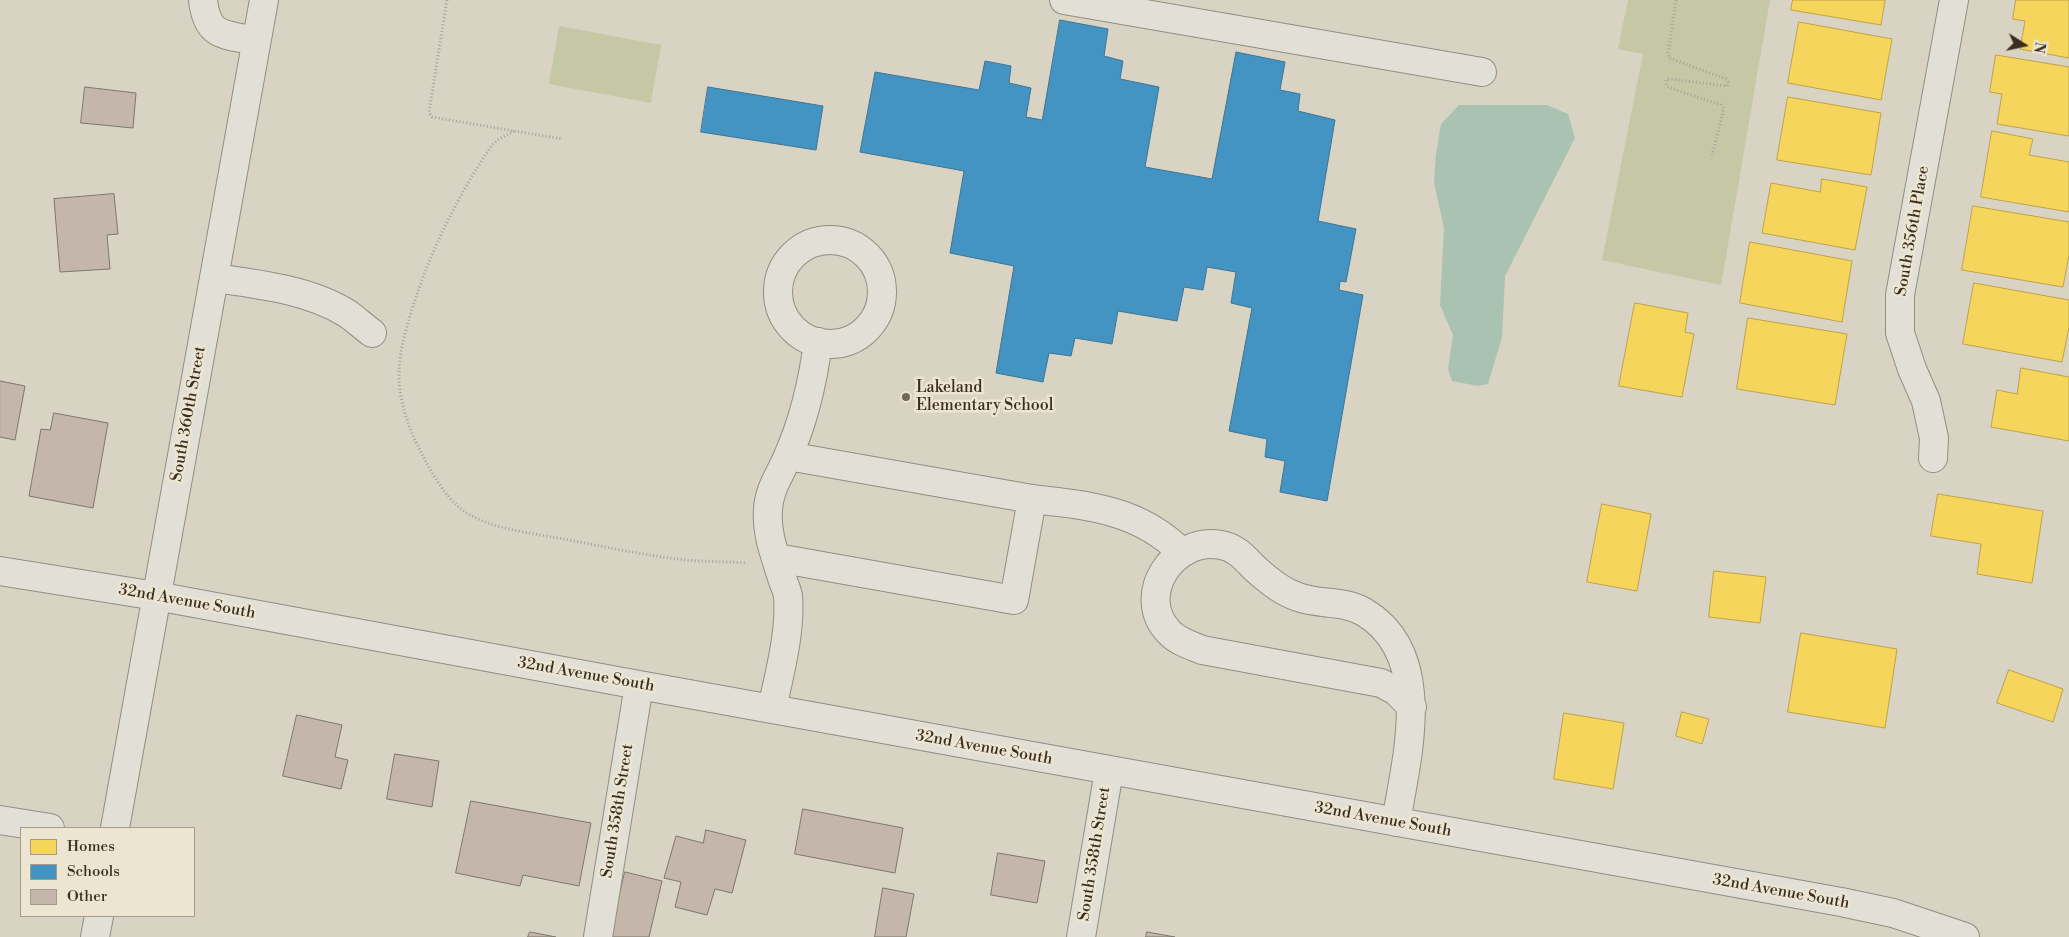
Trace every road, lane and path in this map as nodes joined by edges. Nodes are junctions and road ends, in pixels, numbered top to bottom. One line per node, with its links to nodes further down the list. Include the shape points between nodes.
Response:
1 (203, 0): 7 (street, via 209,24 220,33)
2 (264, 0): 7 (street, South 360th Street)
3 (447, 0): 9 (path, via 429,112 432,117)
4 (1064, 0): 8 (street)
5 (1676, 0): 11 (path, via 1669,58 1728,82 1727,86 1666,80 1668,87 1724,108)
6 (1954, 0): 16 (street, South 356th Place, via 1900,295 1900,333 1926,401 1934,438)
7 (256, 41): 12 (street, South 360th Street)
8 (1482, 72)
9 (514, 131): 10 (path); 19 (path, via 492,145 450,217 431,257 403,341 399,375 403,409 430,470 463,511 483,522 679,560)
10 (562, 140)
11 (1712, 155)
12 (215, 278): 13 (street, via 271,286 307,296 347,314); 21 (street, South 360th Street)
13 (372, 333)
14 (818, 342): 15 (street, via 807,402)
15 (788, 456): 17 (street); 19 (street, via 774,483 768,507 771,548)
16 (1933, 458)
17 (1032, 499): 18 (street, via 1089,505 1117,513 1142,524); 19 (street, via 1014,600)
18 (1181, 552): 23 (street, via 1202,543 1222,545 1240,553 1280,590 1300,598 1363,611 1381,624 1396,644 1408,674); 23 (street, via 1158,582 1155,600 1168,632 1180,641 1202,650 1381,683 1396,691)
19 (778, 562): 24 (street, via 788,595 787,622)
20 (0, 571): 21 (street, 32nd Avenue South)
21 (156, 596): 22 (street, 32nd Avenue South); 29 (street, South 360th Street)
22 (639, 686): 24 (street, 32nd Avenue South); 32 (street, South 358th Street)
23 (1412, 707): 27 (street)
24 (772, 709): 25 (street, 32nd Avenue South)
25 (1109, 770): 27 (street, 32nd Avenue South); 33 (street, South 358th Street)
26 (0, 820): 28 (street)
27 (1396, 822): 34 (street, 32nd Avenue South, via 1841,902 1893,913)
28 (44, 827)
29 (115, 827)
30 (99, 917): 31 (street)
31 (96, 937)
32 (598, 937)
33 (1082, 937)
34 (1965, 937)

